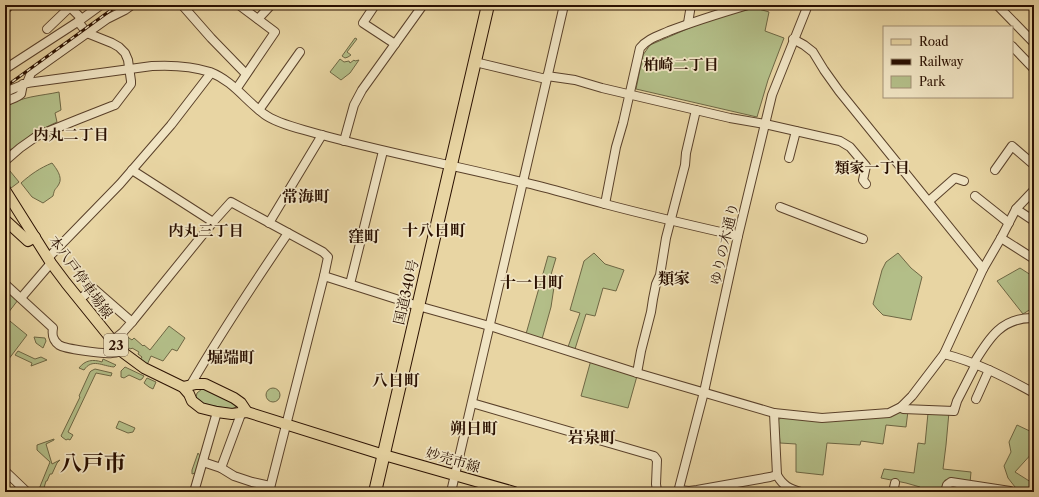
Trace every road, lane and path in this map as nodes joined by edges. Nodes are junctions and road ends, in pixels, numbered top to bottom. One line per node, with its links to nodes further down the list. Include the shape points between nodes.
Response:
1 (10, 5): 16 (street)
2 (101, 5): 18 (street)
3 (132, 5): 22 (street, via 107,18)
4 (182, 5): 33 (street)
5 (239, 5): 17 (street)
6 (271, 5): 17 (street)
7 (375, 5): 25 (street, via 363,23)
8 (422, 5): 25 (street)
9 (488, 5): 28 (highway, 国道340号)
10 (564, 5): 34 (street)
11 (691, 5): 19 (street)
12 (998, 5): 20 (street)
13 (69, 6): 18 (street, via 79,16); 21 (street)
14 (743, 6): 19 (street)
15 (805, 6): 23 (street, ゆりの木通り)
16 (5, 10)
17 (258, 19): 33 (street, via 275,32)
18 (79, 21): 22 (street); 30 (street)
19 (688, 23): 38 (street, via 644,43 640,48)
20 (1014, 26): 24 (street)
21 (47, 29)
22 (87, 33): 29 (street, via 119,47 125,53); 35 (street, via 31,73)
23 (794, 39): 42 (street, ゆりの木通り, via 772,95); 59 (street, via 813,52 839,91)
24 (1034, 43)
25 (395, 44): 45 (street, via 354,105)
26 (1013, 47): 31 (street)
27 (300, 52): 40 (street)
28 (475, 62): 34 (street); 50 (highway, 国道340号)
29 (130, 68): 32 (street, via 166,65); 35 (street); 48 (street, via 131,84 115,104 37,136)
30 (5, 69)
31 (1034, 69)
32 (210, 73): 36 (street); 51 (street, via 171,125)
33 (246, 74): 36 (street)
34 (547, 78): 38 (street, via 575,80); 54 (street)
35 (24, 83): 37 (street); 39 (street, via 21,94)
36 (237, 88): 40 (street)
37 (5, 94)
38 (629, 94): 41 (street); 60 (street)
39 (5, 102)
40 (259, 110): 44 (street, via 283,123)
41 (696, 110): 42 (street); 64 (street)
42 (765, 124): 43 (street); 70 (street, ゆりの木通り)
43 (796, 131): 47 (street); 55 (street, via 840,141 850,147 866,166 863,180)
44 (322, 135): 45 (street); 67 (street)
45 (344, 141): 46 (street)
46 (383, 151): 50 (street); 79 (street)
47 (789, 158)
48 (5, 161)
49 (1034, 165): 52 (street, via 1012,146)
50 (451, 166): 54 (street); 82 (highway, 国道340号)
51 (132, 170): 66 (street); 75 (street)
52 (994, 170)
53 (964, 181): 59 (street, via 955,178)
54 (523, 182): 60 (street); 85 (street)
55 (866, 184)
56 (5, 190): 71 (main road, 本八戸停車場線 / 23)
57 (1034, 190): 62 (street)
58 (975, 196): 68 (street)
59 (929, 201): 76 (street)
60 (605, 204): 64 (street)
61 (780, 207): 73 (street)
62 (1016, 209): 65 (street); 68 (street)
63 (5, 220): 71 (main road, 本八戸停車場線, via 28,241)
64 (671, 220): 70 (street); 91 (street)
65 (1034, 221)
66 (213, 222): 67 (street, via 232,202); 84 (street)
67 (269, 223): 69 (street)
68 (1009, 223): 72 (street)
69 (288, 233): 77 (street, via 328,257); 92 (street)
70 (738, 236): 93 (street, ゆりの木通り)
71 (35, 237): 75 (main road, 本八戸停車場線 / 23)
72 (1001, 238): 74 (street); 76 (street)
73 (863, 239)
74 (1034, 259)
75 (50, 260): 80 (street); 81 (main road, 本八戸停車場線 / 23)
76 (982, 269): 88 (street)
77 (324, 276): 79 (street); 101 (street)
78 (5, 284): 80 (street)
79 (350, 284): 82 (street)
80 (21, 298): 87 (street, via 53,328 52,336 58,344 66,348 102,353)
81 (79, 300): 84 (street, via 93,288); 86 (main road, 本八戸停車場線 / 23)
82 (418, 306): 85 (street); 102 (highway, 国道340号)
83 (1034, 318): 89 (street, via 1024,318 1000,328)
84 (132, 322): 86 (street)
85 (489, 326): 91 (street); 96 (street)
86 (112, 341): 87 (main road, 本八戸停車場線 / 23)
87 (121, 351): 92 (main road, 本八戸停車場線 / 23, via 144,368)
88 (944, 354): 89 (street); 97 (street)
89 (975, 363): 90 (street); 97 (street, via 954,411)
90 (989, 370): 94 (street); 95 (street)
91 (637, 372): 93 (street)
92 (186, 387): 98 (main road, 本八戸停車場線 / 23, via 192,401 201,408); 99 (main road, 本八戸停車場線 / 23, via 196,384 213,387 241,403)
93 (704, 392): 100 (street); 110 (street, ゆりの木通り)
94 (1034, 393)
95 (976, 399)
96 (472, 403): 106 (street); 117 (street, via 654,456 657,460 656,484 658,491)
97 (901, 407): 100 (street, via 889,413 822,418)
98 (217, 412): 99 (main road, 本八戸停車場線 / 23); 103 (street)
99 (244, 413): 101 (main road, 本八戸停車場線 / 23); 104 (street)
100 (774, 413): 107 (street)
101 (286, 424): 102 (main road, 本八戸停車場線 / 23); 109 (street)
102 (384, 455): 106 (main road, 妙売市線); 114 (highway, 国道340号)
103 (203, 462): 104 (street); 113 (street)
104 (221, 468): 109 (street, via 234,476)
105 (5, 471): 112 (street)
106 (455, 475): 115 (street); 116 (main road, 妙売市線)
107 (777, 475): 110 (street); 111 (street)
108 (895, 483): 119 (street)
109 (269, 489)
110 (679, 491)
111 (792, 491): 118 (street)
112 (26, 492)
113 (194, 492)
114 (375, 492)
115 (451, 492)
116 (514, 492)
117 (661, 492)
118 (801, 492)
119 (893, 492)
120 (945, 492): 121 (street, via 951,482)
121 (1010, 492)

